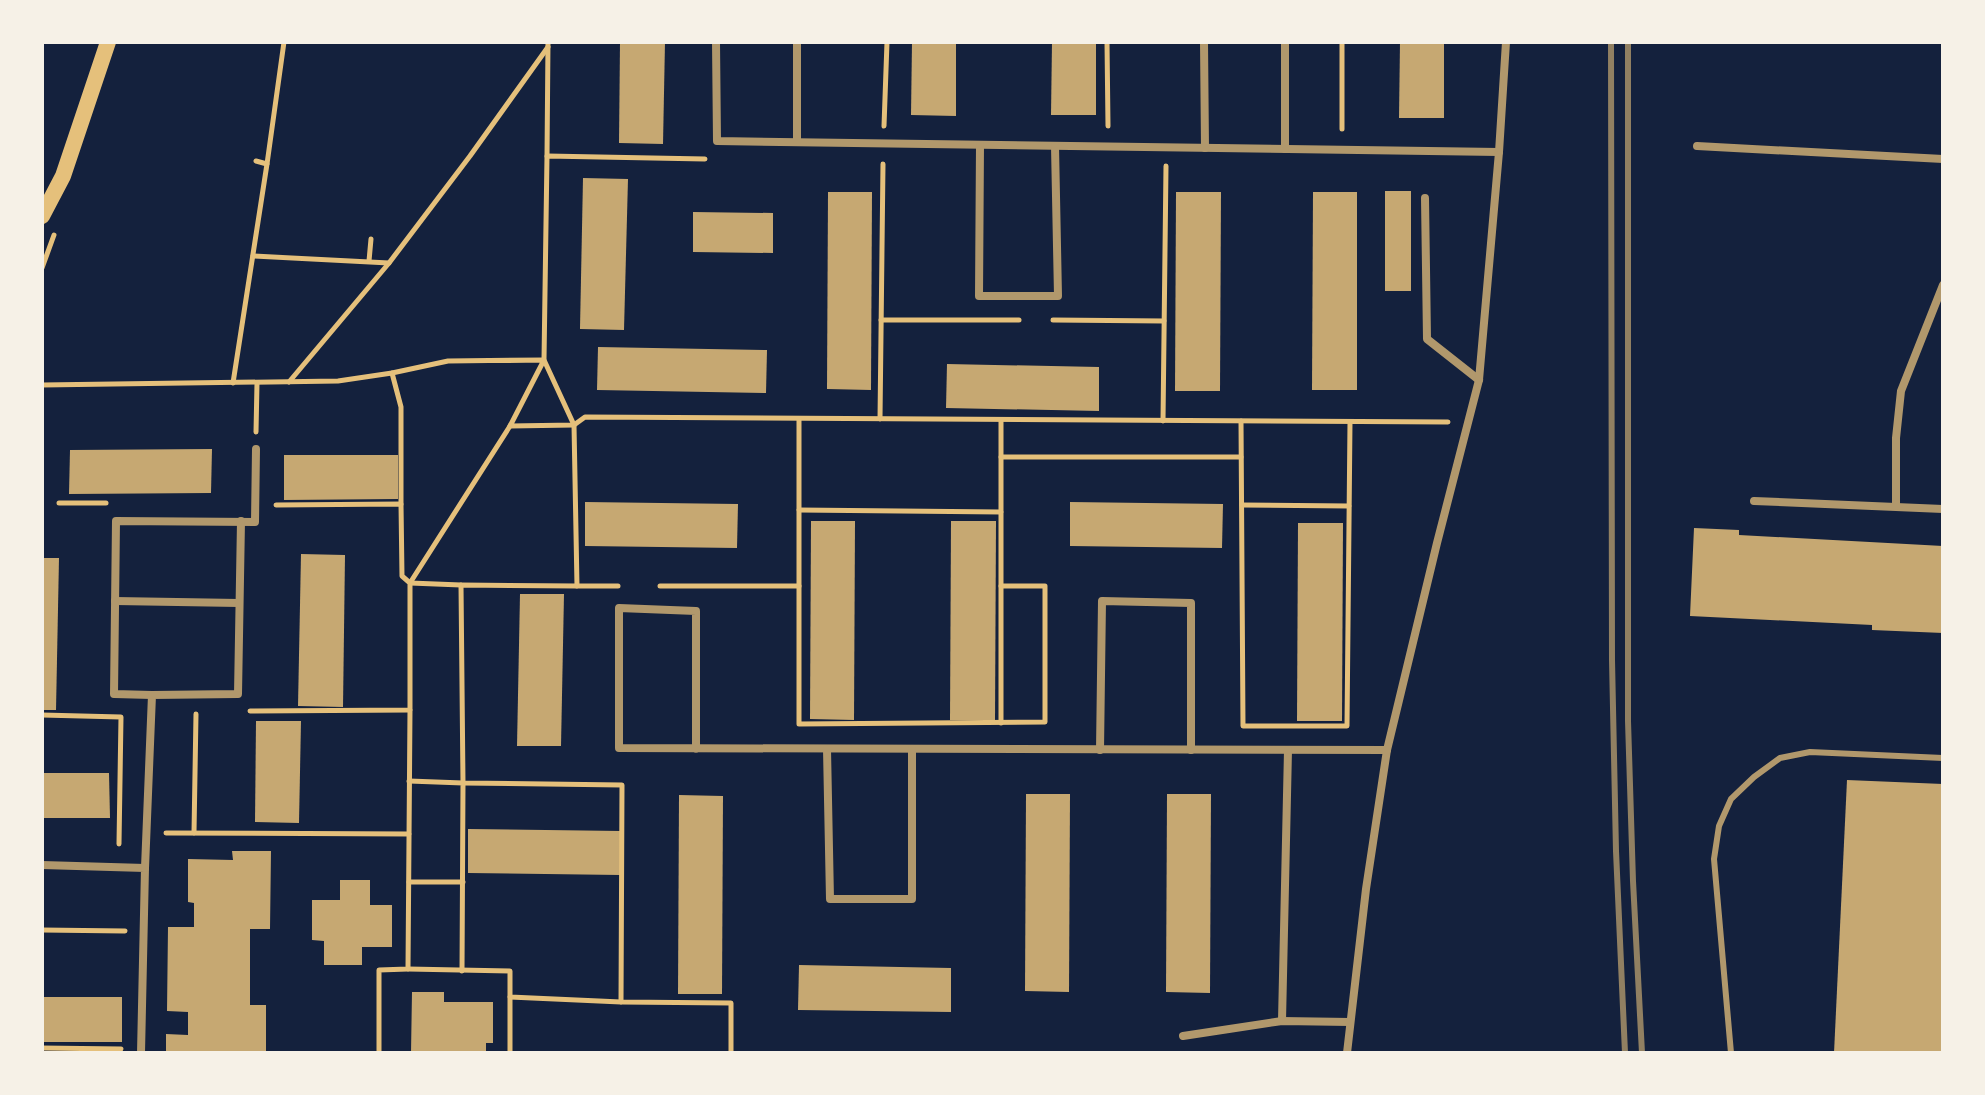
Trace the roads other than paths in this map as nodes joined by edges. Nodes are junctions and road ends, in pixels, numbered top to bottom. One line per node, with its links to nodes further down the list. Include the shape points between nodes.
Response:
1 (108, 42): 16 (main road, via 63,176)
2 (716, 42): 7 (street, via 717,141)
3 (797, 42): 7 (street)
4 (1204, 42): 11 (street)
5 (1285, 42): 12 (street)
6 (1506, 42): 13 (street)
7 (797, 142): 8 (street)
8 (980, 145): 9 (street); 9 (street, via 979,296 1058,296)
9 (1055, 146): 11 (street)
10 (1697, 146): 14 (street)
11 (1205, 148): 12 (street)
12 (1285, 149): 13 (street)
13 (1499, 152): 18 (street)
14 (1943, 159)
15 (1425, 198): 18 (street, via 1427,339)
16 (42, 216)
17 (1943, 285): 21 (street, via 1901,391)
18 (1479, 380): 33 (street)
19 (256, 449): 23 (street, via 255,522)
20 (1754, 501): 21 (street)
21 (1896, 506): 22 (street)
22 (1943, 509)
23 (241, 521): 24 (street, via 116,521); 25 (street)
24 (115, 601): 25 (street); 26 (street, via 114,694)
25 (239, 603): 26 (street, via 238,694)
26 (152, 695): 36 (street)
27 (696, 749): 27 (street, via 619,748 619,608 696,611); 28 (street)
28 (827, 749): 29 (street); 29 (street, via 830,899 912,899)
29 (912, 749): 30 (street)
30 (1100, 750): 31 (street); 31 (street, via 1102,601 1191,603)
31 (1191, 750): 32 (street)
32 (1288, 750): 33 (street); 37 (street)
33 (1387, 750): 38 (street)
34 (1943, 758): 42 (lane, via 1810,752 1780,758 1731,799 1719,826 1714,859)
35 (42, 865): 36 (street)
36 (145, 868): 40 (street)
37 (1282, 1021): 38 (street); 39 (street)
38 (1350, 1022): 41 (street)
39 (1183, 1036)
40 (141, 1053)
41 (1347, 1053)
42 (1731, 1053)

